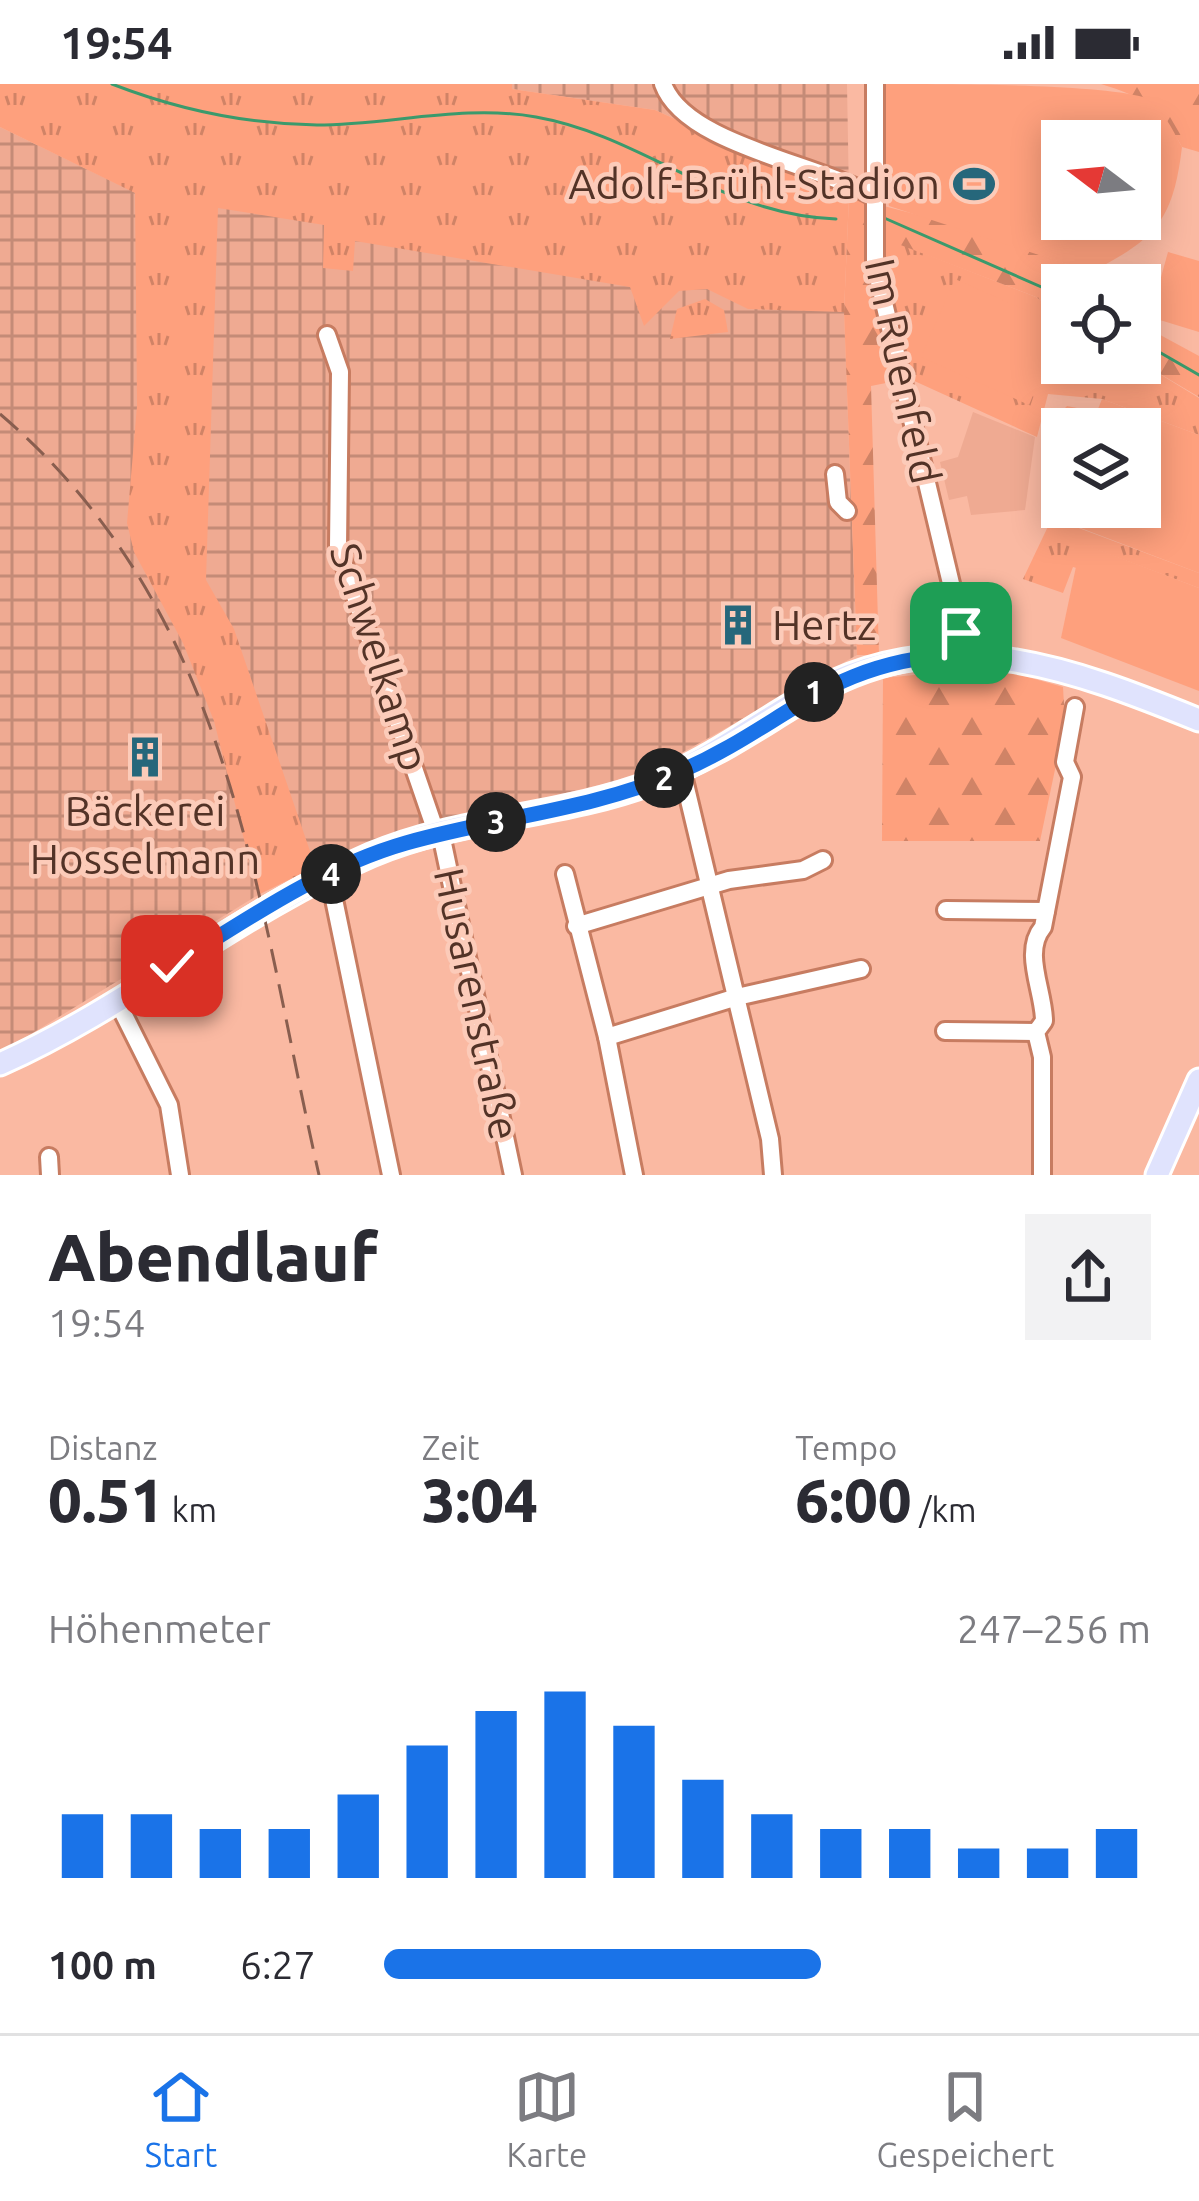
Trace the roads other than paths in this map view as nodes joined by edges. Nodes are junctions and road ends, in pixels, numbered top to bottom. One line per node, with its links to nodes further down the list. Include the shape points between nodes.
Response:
1 (663, 84): 3 (street, via 677,110 734,141)
2 (875, 84): 3 (street, Im Ruenfeld)
3 (874, 197): 7 (street, Im Ruenfeld, via 880,289 959,617)
4 (327, 335): 11 (street, Schwelkamp, via 340,372 338,547)
5 (835, 474): 6 (street)
6 (847, 511)
7 (961, 654): 9 (main road, via 1062,667); 10 (main road, via 837,680)
8 (1075, 707): 17 (street, via 1065,762 1072,777)
9 (1199, 720)
10 (682, 771): 11 (main road, via 607,798); 15 (street)
11 (439, 834): 14 (main road); 29 (street, Husarenstraße)
12 (823, 860): 15 (street)
13 (565, 874): 18 (street)
14 (329, 875): 21 (main road); 28 (street)
15 (710, 888): 18 (street); 20 (street)
16 (946, 910): 17 (street)
17 (1046, 911): 23 (street, via 1035,937 1045,1021)
18 (576, 926): 24 (street)
19 (861, 969): 20 (street)
20 (737, 997): 24 (street); 31 (street)
21 (117, 1000): 25 (main road); 27 (street, via 170,1105)
22 (945, 1031): 23 (street)
23 (1036, 1032): 32 (street)
24 (607, 1037): 30 (street)
25 (0, 1064)
26 (1199, 1080): 33 (main road)
27 (180, 1175)
28 (391, 1175)
29 (513, 1175)
30 (634, 1175)
31 (773, 1175)
32 (1042, 1175)
33 (1157, 1175)

